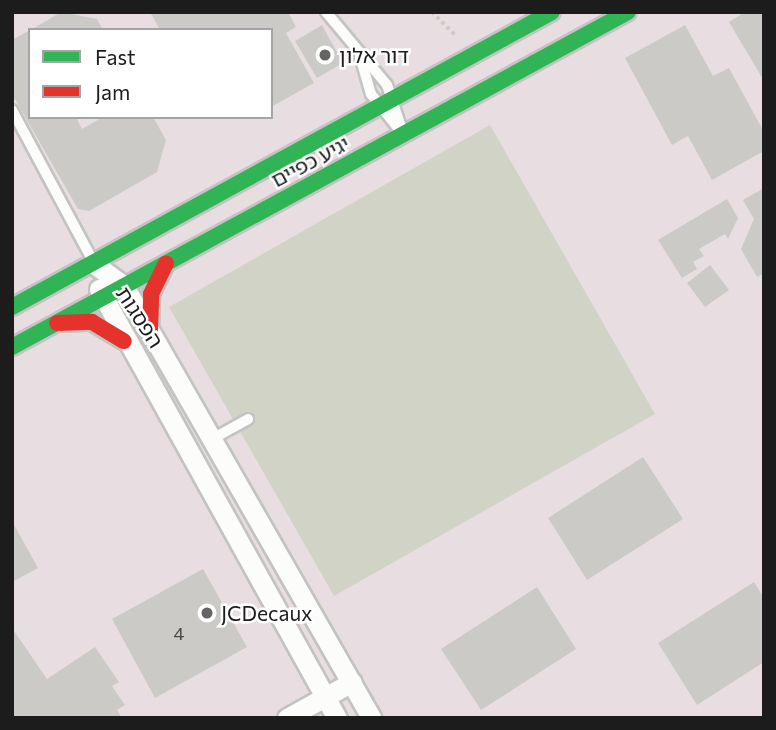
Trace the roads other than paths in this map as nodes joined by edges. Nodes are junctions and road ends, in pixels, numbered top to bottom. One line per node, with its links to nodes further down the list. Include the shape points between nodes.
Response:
1 (326, 12): 4 (lane)
2 (552, 12): 5 (street, יגיע כפיים)
3 (628, 12): 8 (street, יגיע כפיים)
4 (360, 56): 5 (lane); 6 (lane)
5 (395, 100): 6 (street, יגיע כפיים); 8 (lane)
6 (379, 108): 8 (lane); 10 (street, יגיע כפיים)
7 (12, 110): 10 (lane)
8 (403, 135): 9 (street, יגיע כפיים)
9 (166, 263): 11 (street, יגיע כפיים); 15 (street, via 150,294)
10 (94, 264): 11 (street, הפסגות); 12 (street, הפסגות); 13 (street, יגיע כפיים)
11 (124, 286): 12 (street, יגיע כפיים); 15 (street, הפסגות)
12 (101, 298): 14 (street, יגיע כפיים); 16 (street, הפסגות)
13 (12, 307)
14 (55, 323): 16 (street, via 92,322); 17 (street, יגיע כפיים)
15 (150, 330): 19 (street, הפסגות)
16 (124, 341): 21 (street, הפסגות)
17 (12, 347)
18 (248, 419): 19 (lane)
19 (214, 438): 20 (street, הפסגות)
20 (352, 682): 21 (street); 24 (street, הפסגות)
21 (325, 695): 22 (street); 23 (street, הפסגות)
22 (287, 718)
23 (337, 718)
24 (371, 718)

